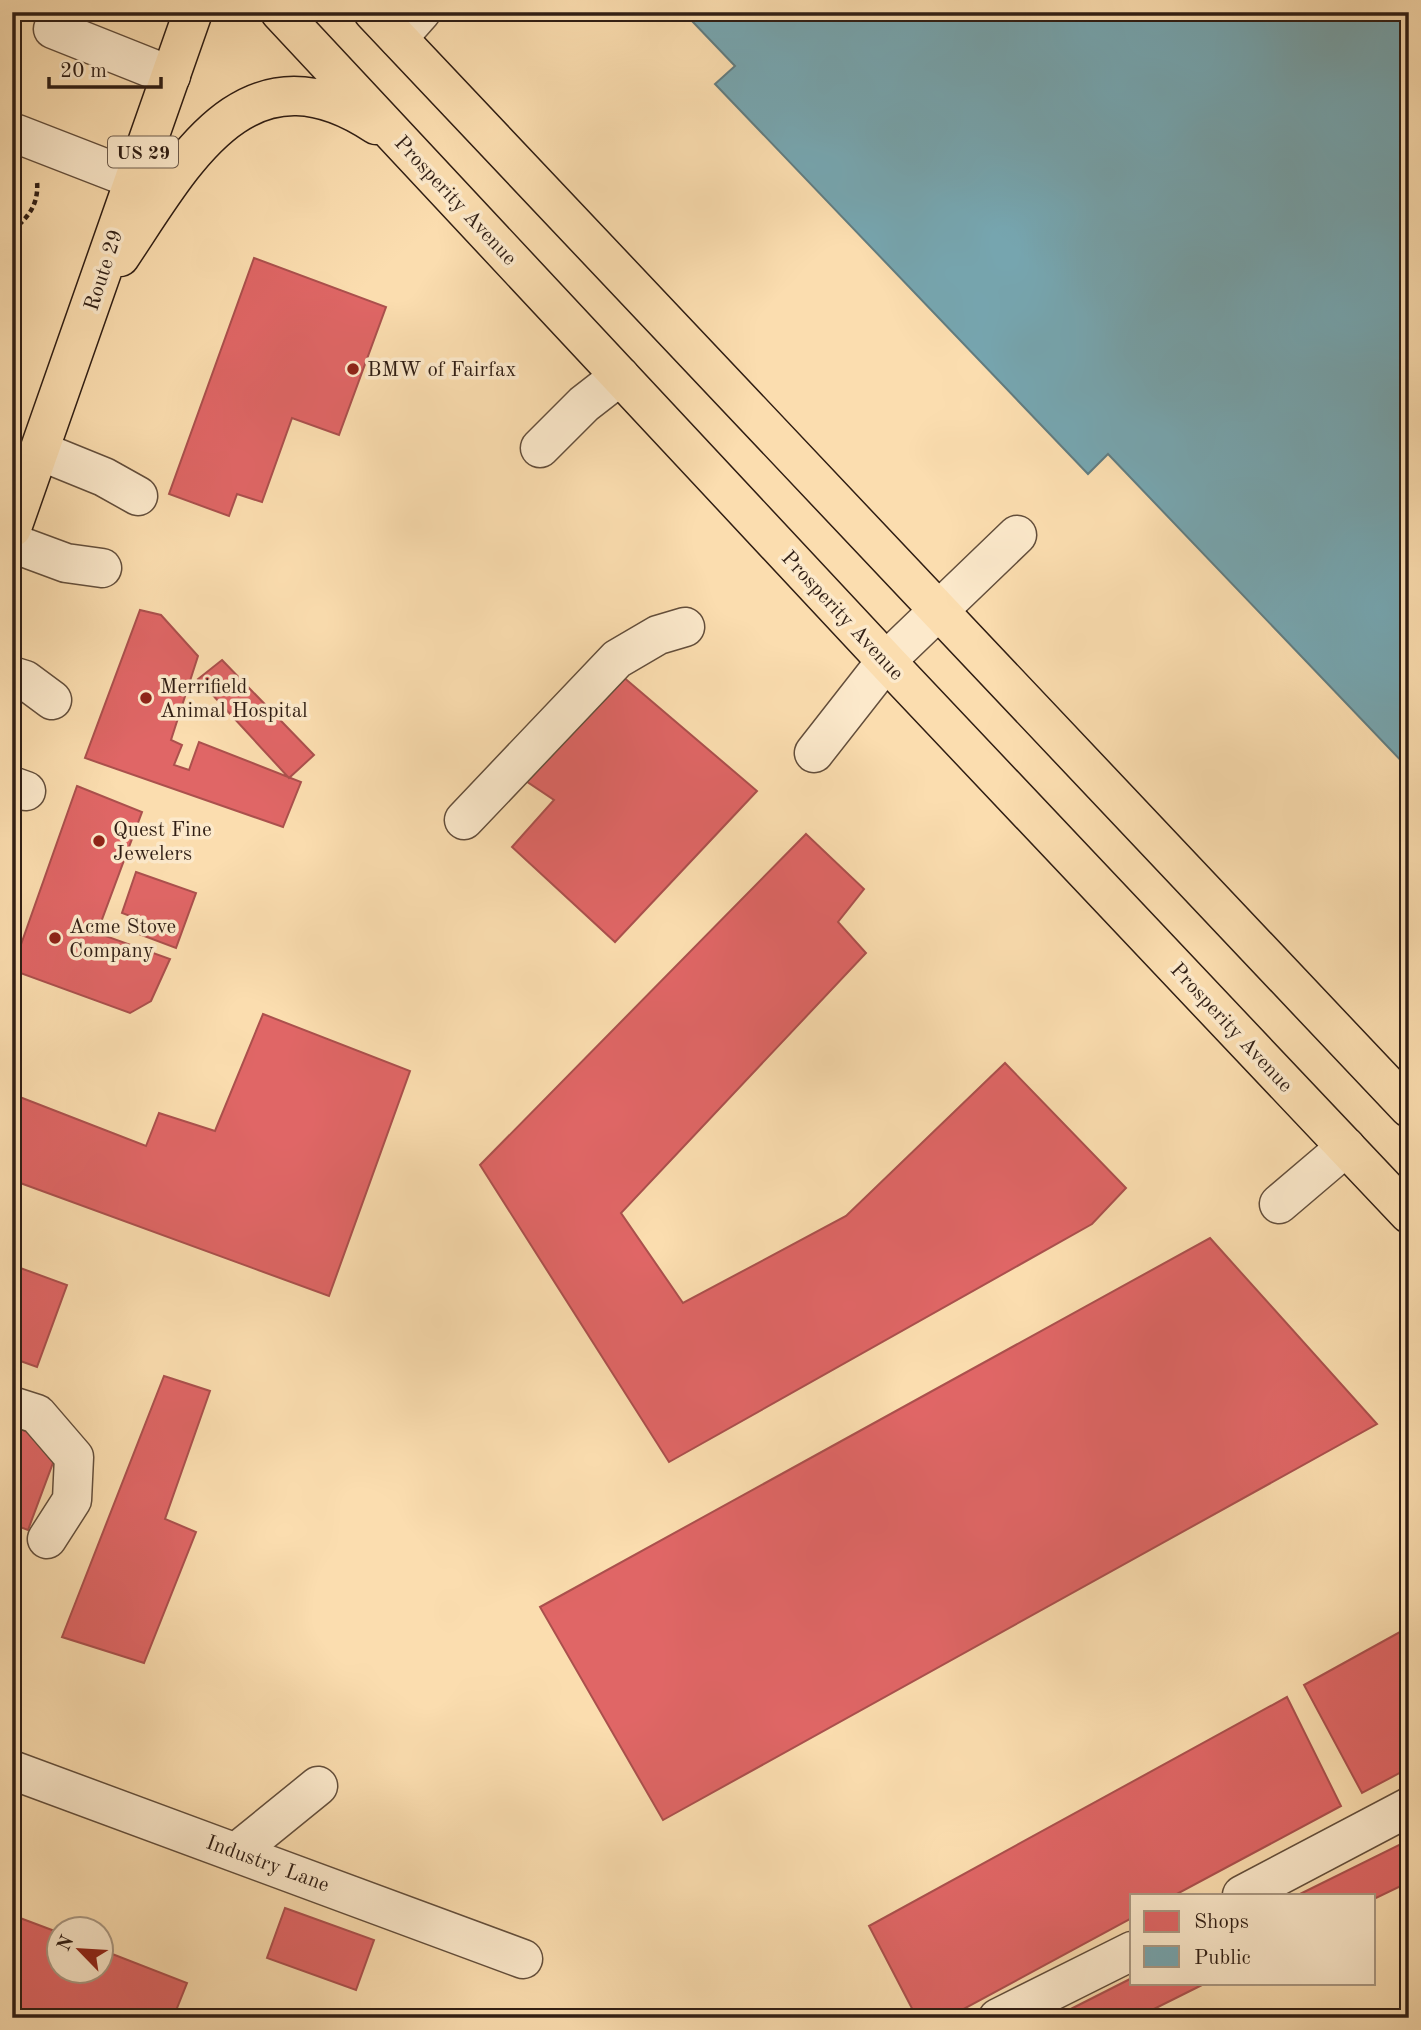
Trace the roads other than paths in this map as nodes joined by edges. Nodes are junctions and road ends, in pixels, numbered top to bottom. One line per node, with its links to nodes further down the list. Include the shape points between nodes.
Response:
1 (192, 12): 5 (main road, Route 29 / US 29)
2 (280, 12): 7 (main road, Prosperity Avenue)
3 (397, 21): 17 (main road)
4 (53, 29): 5 (street)
5 (171, 76): 8 (main road, Route 29 / US 29)
6 (27, 138): 8 (street)
7 (416, 158): 9 (main road, via 378,126 348,110 307,98 255,103 215,129 192,154); 10 (main road, Prosperity Avenue)
8 (133, 179): 9 (main road, Route 29 / US 29)
9 (95, 293): 12 (main road, Route 29 / US 29)
10 (620, 376): 11 (street); 19 (main road, Prosperity Avenue)
11 (540, 448)
12 (40, 451): 13 (street); 14 (main road, Route 29 / US 29)
13 (138, 496)
14 (13, 528): 16 (street, via 66,563)
15 (1017, 536): 17 (street)
16 (102, 568)
17 (939, 611): 19 (street); 24 (main road)
18 (685, 627): 23 (street, via 658,635 617,659)
19 (886, 661): 22 (street); 25 (main road, Prosperity Avenue)
20 (12, 676): 21 (street)
21 (52, 700)
22 (814, 753)
23 (464, 820)
24 (1409, 1108)
25 (1346, 1147): 26 (street); 27 (main road, Prosperity Avenue)
26 (1279, 1204)
27 (1409, 1214)
28 (12, 1406): 29 (street, via 37,1414 74,1457 72,1500)
29 (47, 1539)
30 (12, 1770): 33 (street, Industry Lane)
31 (318, 1786): 33 (street)
32 (1409, 1807): 34 (street)
33 (238, 1851): 36 (street, Industry Lane)
34 (1244, 1894)
35 (1130, 1952): 37 (street)
36 (523, 1959)
37 (999, 2018)

